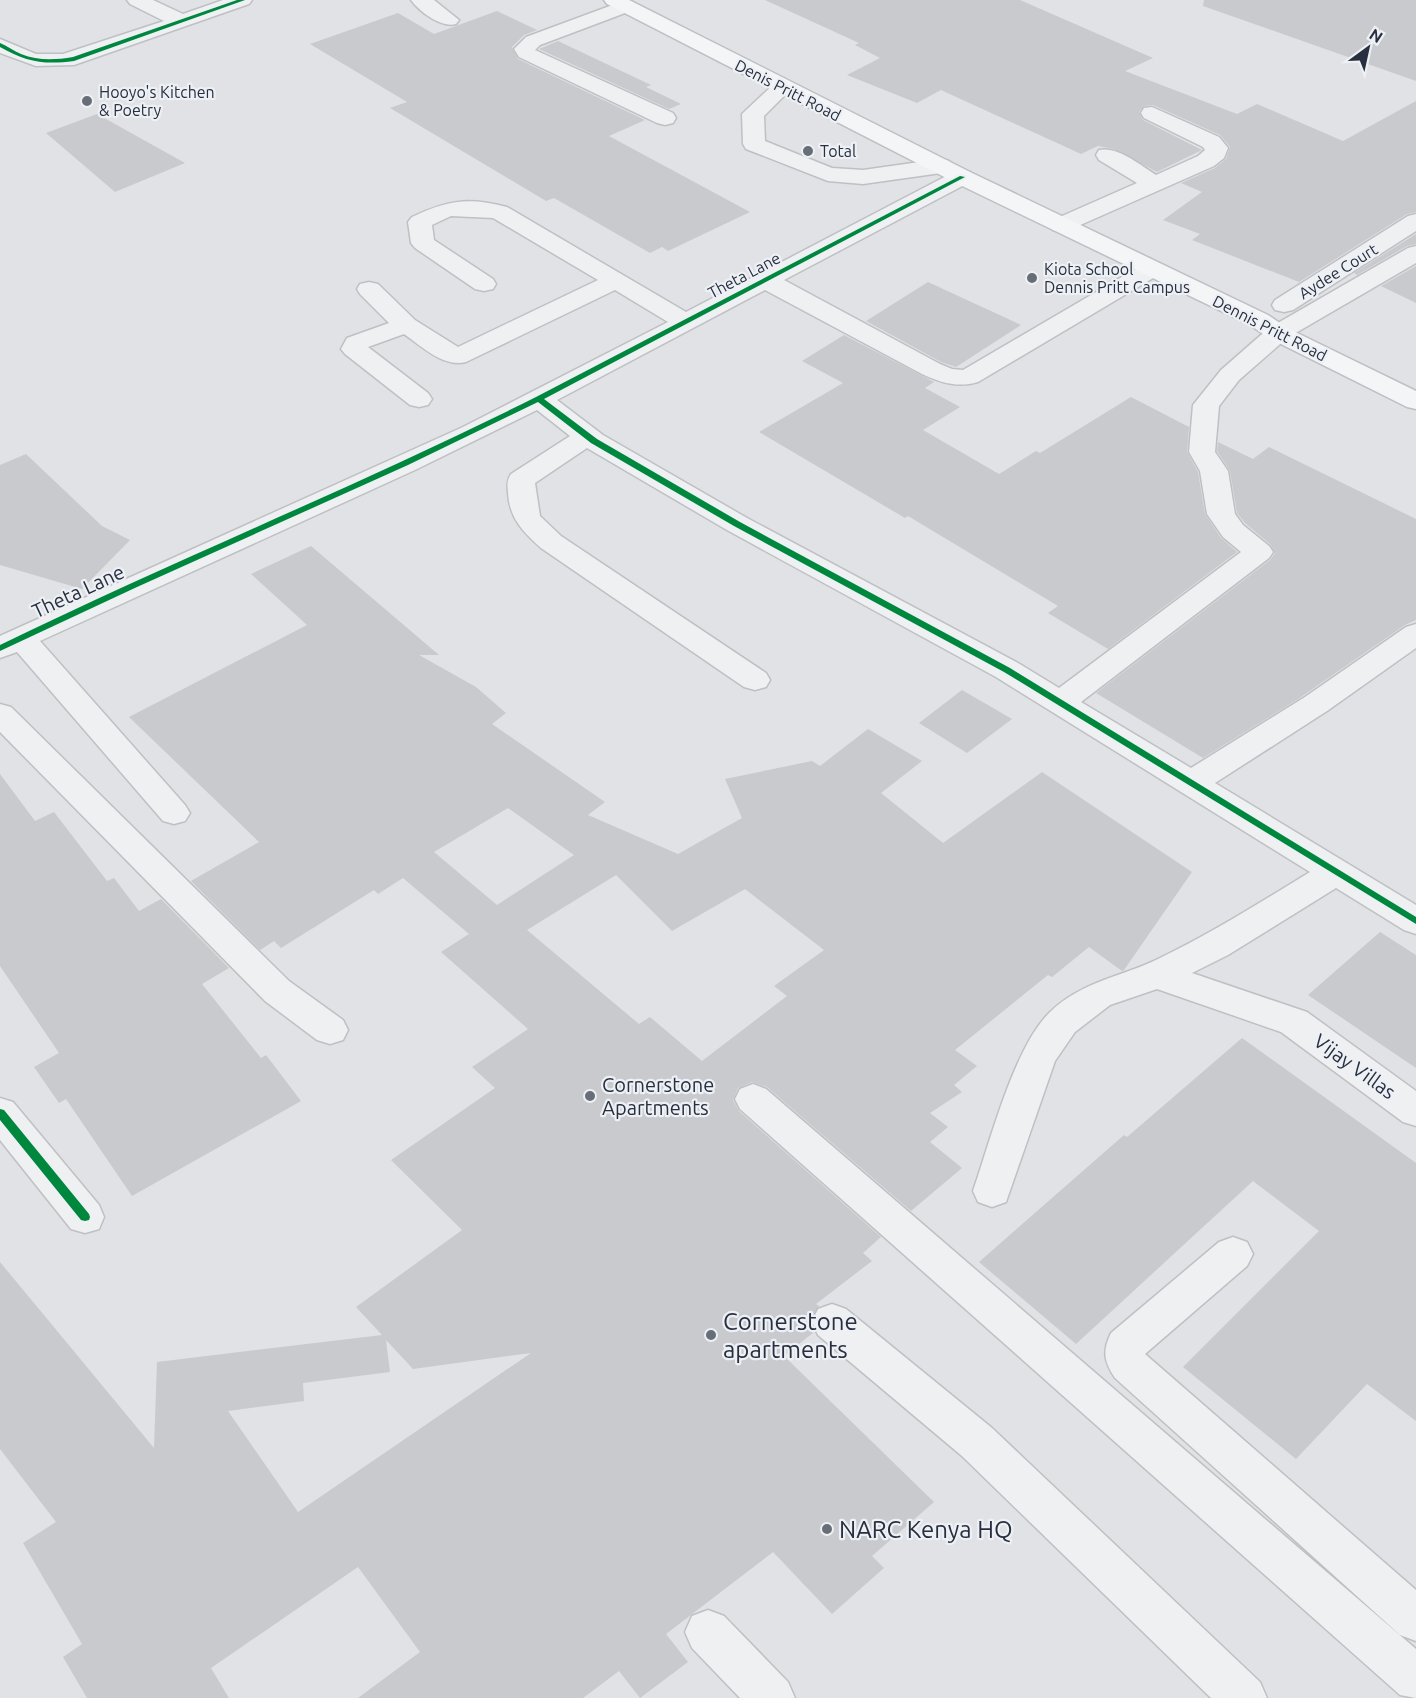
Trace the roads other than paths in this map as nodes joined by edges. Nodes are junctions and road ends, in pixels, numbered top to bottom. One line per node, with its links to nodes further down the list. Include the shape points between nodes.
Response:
1 (137, 0): 6 (street)
2 (242, 0): 6 (street)
3 (421, 0): 5 (street)
4 (620, 3): 8 (main road, Denis Pritt Road); 10 (street, via 533,41 524,49)
5 (449, 20)
6 (181, 21): 7 (street, via 74,59 46,63 22,59)
7 (0, 45)
8 (782, 87): 12 (main road, Denis Pritt Road); 12 (street, via 753,114 754,144 828,174 863,177)
9 (1152, 113): 13 (street, via 1217,148 1206,161)
10 (665, 118)
11 (1107, 155): 13 (street)
12 (951, 172): 15 (main road, Dennis Pritt Road); 19 (street, Theta Lane)
13 (1155, 184): 15 (street)
14 (1416, 221): 25 (street, Aydee Court)
15 (1060, 225): 17 (main road, Dennis Pritt Road)
16 (1416, 253): 25 (street)
17 (1152, 269): 19 (street, via 969,376 958,378 931,369); 25 (main road, Dennis Pritt Road)
18 (1416, 279): 25 (street)
19 (765, 280): 23 (street, Theta Lane)
20 (615, 281): 21 (street, via 499,212 447,209 420,222 423,243); 23 (street); 24 (street, via 457,357)
21 (484, 284)
22 (369, 289): 24 (street)
23 (686, 322): 27 (street, Theta Lane)
24 (406, 325): 26 (street, via 356,343 354,349)
25 (1278, 332): 28 (main road, Dennis Pritt Road); 33 (street, via 1230,375 1206,405 1202,452 1215,471 1221,514 1233,531 1259,552)
26 (419, 399)
27 (539, 399): 29 (street); 31 (street, Theta Lane, via 465,437)
28 (1416, 401)
29 (588, 436): 32 (street, via 522,480 526,519 551,542); 33 (street, via 737,525 1007,670)
30 (1416, 634): 35 (street, via 1316,704)
31 (10, 643): 36 (street)
32 (755, 680)
33 (1059, 703): 35 (street)
34 (0, 714): 40 (street, via 277,991)
35 (1191, 783): 37 (street)
36 (174, 813)
37 (1336, 872): 38 (street); 39 (street, via 1216,946)
38 (1416, 921)
39 (1157, 975): 42 (street, Vijay Villas, via 1294,1022); 44 (street, via 1098,995 1062,1022 1038,1057)
40 (330, 1030)
41 (753, 1099): 50 (street)
42 (1416, 1111)
43 (0, 1113): 45 (street)
44 (992, 1191)
45 (85, 1217)
46 (1233, 1254): 48 (street, via 1125,1346 1124,1357)
47 (832, 1322): 52 (street, via 977,1442)
48 (1416, 1619)
49 (708, 1632): 51 (street)
50 (1416, 1679)
51 (772, 1698)
52 (1244, 1698)

